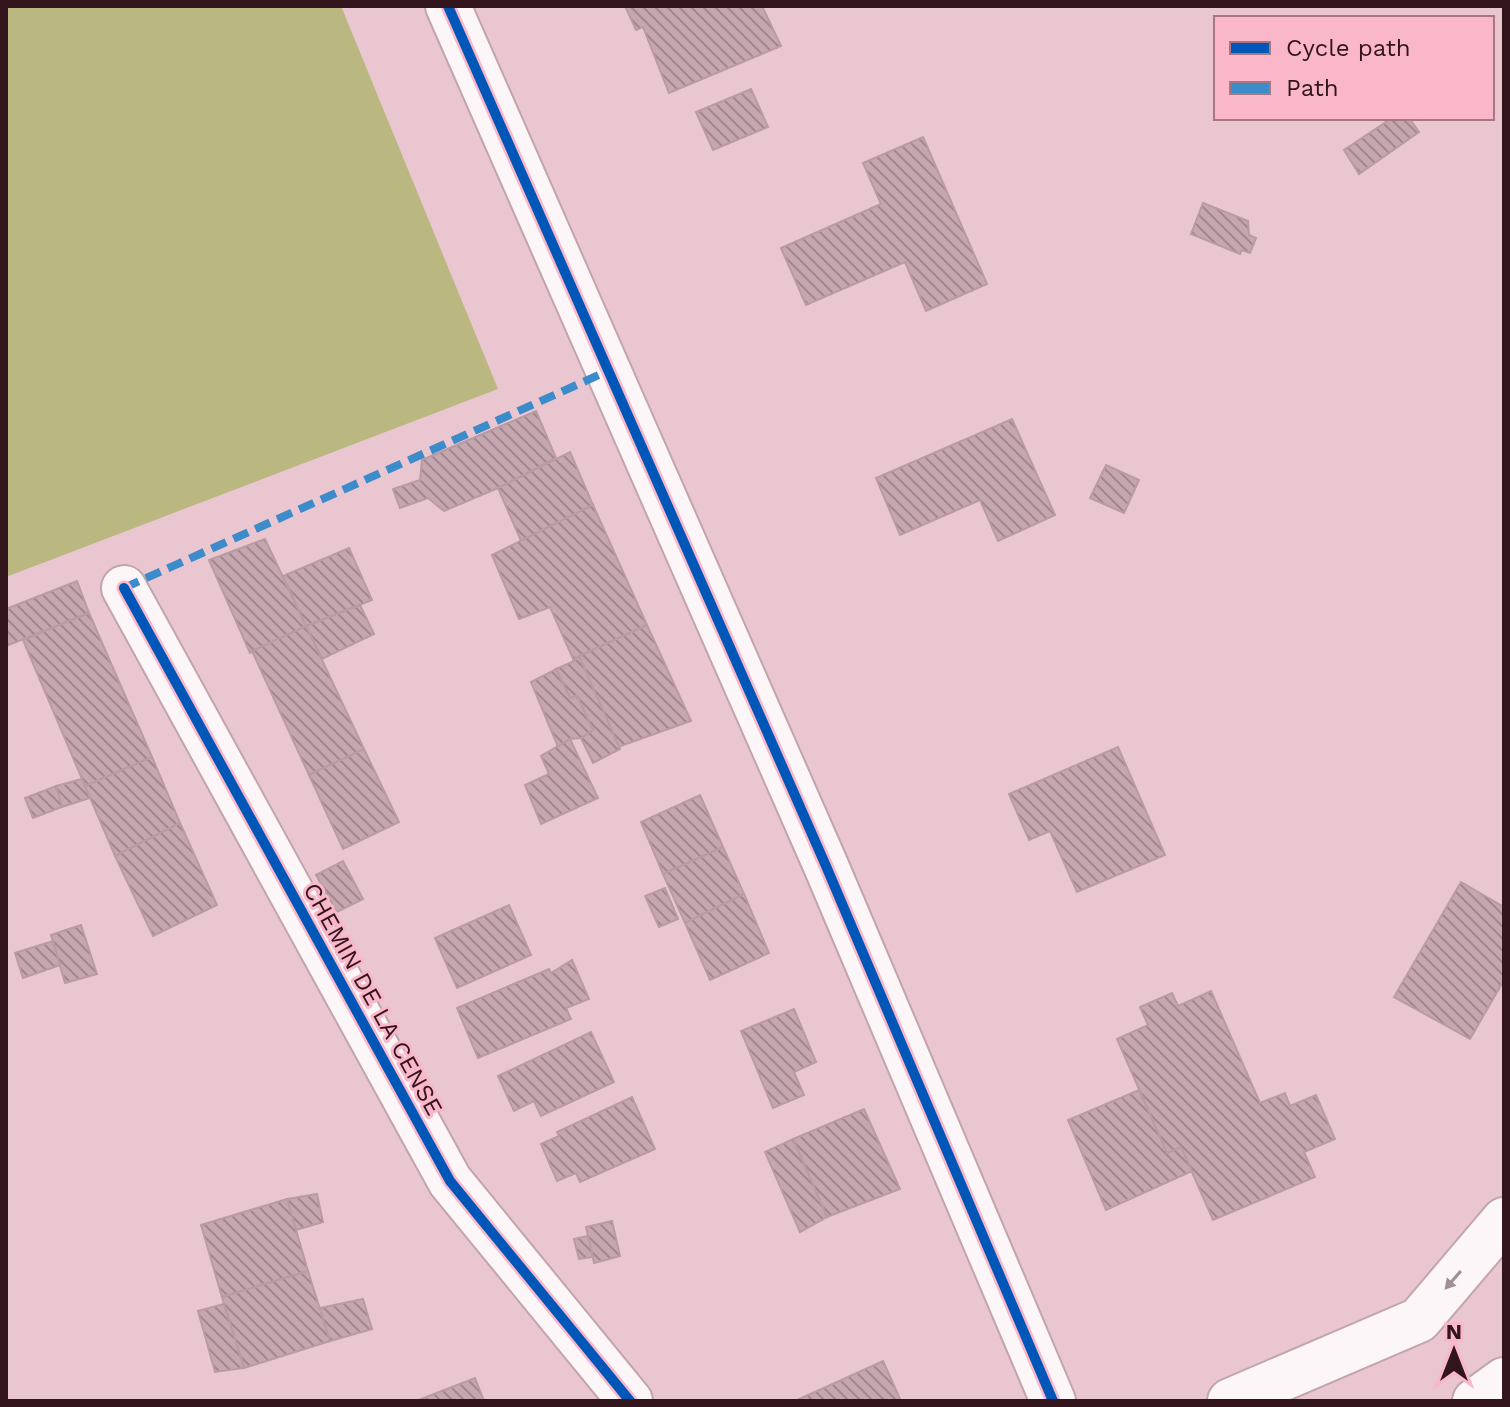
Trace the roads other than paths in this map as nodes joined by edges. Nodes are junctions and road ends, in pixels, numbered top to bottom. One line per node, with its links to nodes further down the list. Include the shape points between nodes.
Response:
1 (448, 6): 6 (main road, via 826,866)
2 (124, 588): 5 (main road, CHEMIN DE LA CENSE, via 450,1181)
3 (1504, 1220): 7 (main road, one-way to 7, via 1419,1320)
4 (1504, 1380): 8 (main road)
5 (630, 1401)
6 (1053, 1401)
7 (1230, 1401)
8 (1475, 1401)

